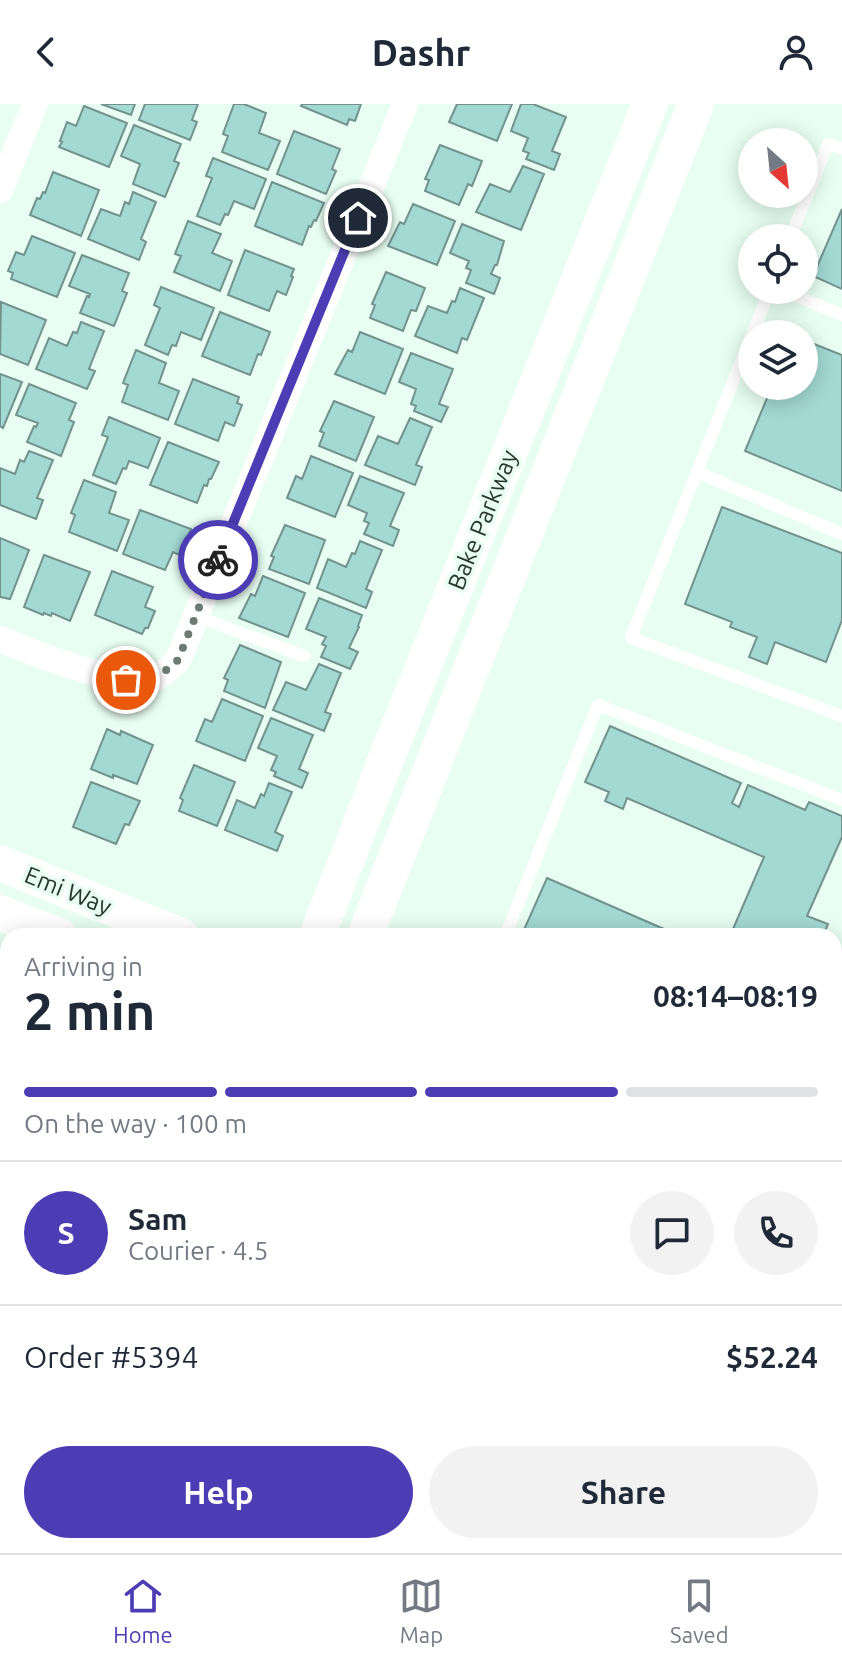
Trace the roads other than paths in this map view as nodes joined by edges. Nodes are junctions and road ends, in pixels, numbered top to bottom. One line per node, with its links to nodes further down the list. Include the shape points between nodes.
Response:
1 (35, 104): 6 (street)
2 (405, 104): 13 (street)
3 (650, 104): 22 (main road, Bake Parkway)
4 (696, 104): 23 (main road, Bake Parkway)
5 (842, 148): 7 (lane, via 828,144)
6 (0, 190)
7 (796, 224)
8 (816, 304): 9 (lane)
9 (842, 315)
10 (738, 369): 11 (lane)
11 (697, 472): 12 (lane); 16 (lane, via 631,638)
12 (842, 534)
13 (195, 616): 14 (street, via 178,660 157,678 126,680); 15 (lane)
14 (0, 639)
15 (304, 656)
16 (842, 716)
17 (842, 800): 24 (lane, via 598,705)
18 (0, 863): 21 (main road, Emi Way)
19 (0, 913): 20 (main road, Emi Way)
20 (38, 928)
21 (161, 928)
22 (320, 928)
23 (368, 928)
24 (508, 928)

